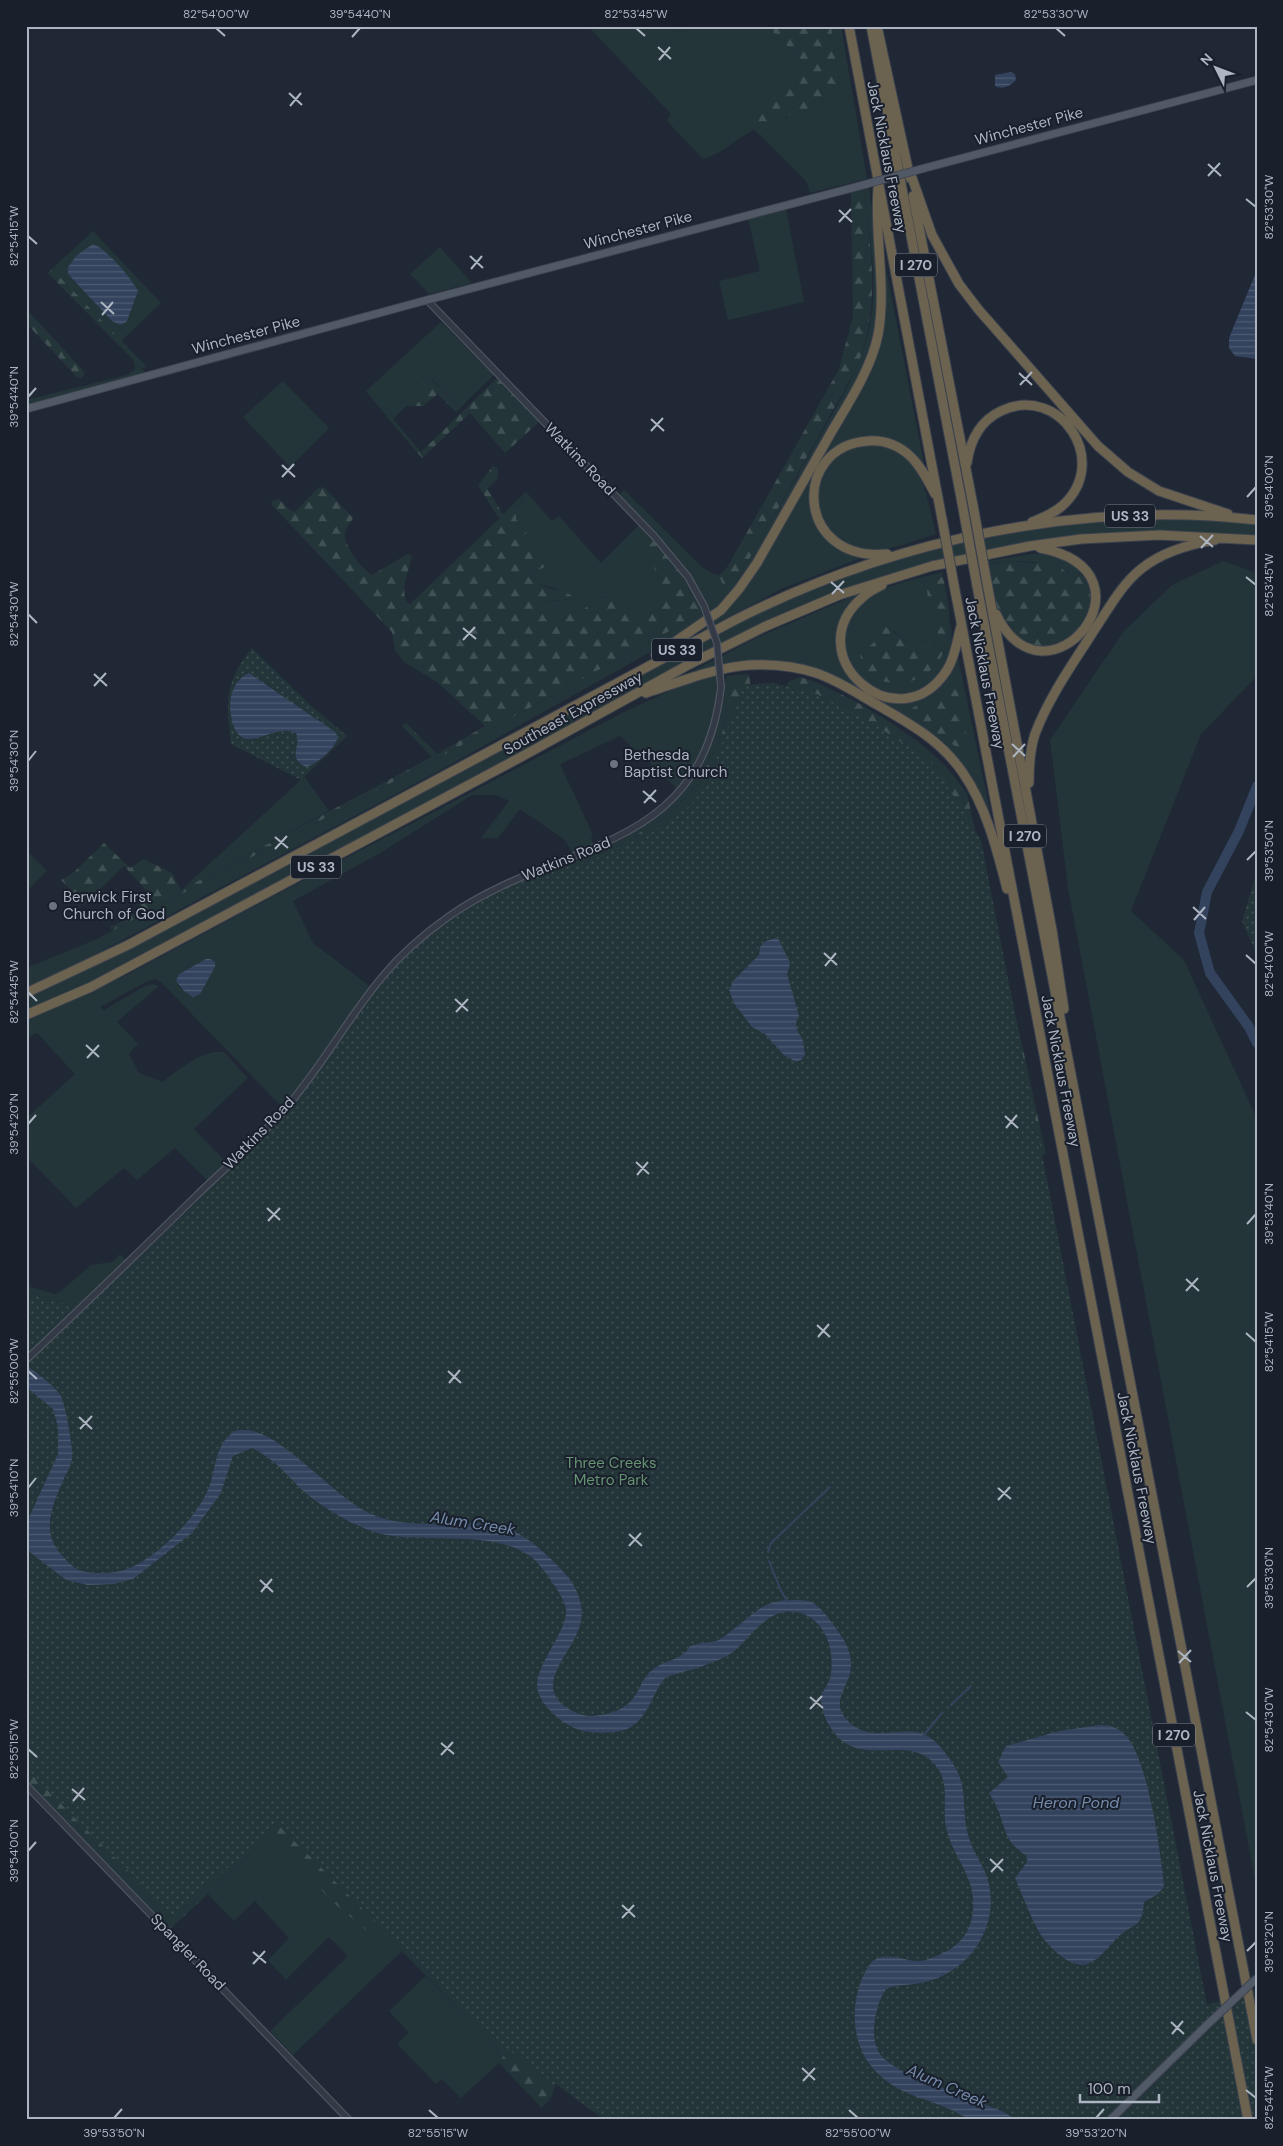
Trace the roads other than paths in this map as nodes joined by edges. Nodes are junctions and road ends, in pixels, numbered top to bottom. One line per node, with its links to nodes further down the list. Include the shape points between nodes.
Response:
1 (849, 26): 6 (highway, Jack Nicklaus Freeway / I 270)
2 (872, 26): 27 (highway, Jack Nicklaus Freeway / I 270, bridge)
3 (877, 26): 5 (highway)
4 (1257, 80): 7 (main road, Winchester Pike, bridge)
5 (910, 172): 9 (highway); 11 (highway, via 932,235 959,284 982,315 1098,446 1128,472 1159,491)
6 (878, 188): 10 (highway, Jack Nicklaus Freeway / I 270); 21 (highway, via 876,210 881,318 874,349 850,399 757,563 721,610)
7 (426, 300): 8 (main road, Winchester Pike); 28 (street, Watkins Road, bridge, via 654,536 688,577 704,606 717,643 721,686 708,746 693,774 670,801 641,825 480,896 420,938 382,977 283,1111)
8 (26, 409)
9 (966, 468): 13 (highway, via 977,432 990,418 1006,409 1035,406 1054,413 1069,425 1078,438 1083,462 1075,492 1057,510); 19 (highway, bridge)
10 (939, 499): 17 (highway, via 914,461 901,449 883,442 861,442 841,449 824,465 816,480 814,502 817,516 823,529 840,545 866,554); 20 (highway, Jack Nicklaus Freeway / I 270, bridge)
11 (1243, 518): 12 (highway, Southeast Expressway / US 33); 13 (highway, Southeast Expressway / US 33, via 1156,515)
12 (1257, 520)
13 (1018, 527): 17 (highway, Southeast Expressway / US 33)
14 (1237, 539): 15 (highway, Southeast Expressway / US 33); 16 (highway, Southeast Expressway / US 33, via 1137,536); 23 (highway, via 1197,544 1162,555 1136,573 1113,602 1053,694 1034,736 1029,781)
15 (1257, 540)
16 (1030, 546): 18 (highway, Southeast Expressway / US 33, via 962,558); 19 (highway, via 1068,556 1088,574 1095,600 1085,630 1061,647 1044,650 1029,647 1015,639 1002,625)
17 (920, 548): 21 (highway, Southeast Expressway / US 33, via 861,566 787,595)
18 (897, 575): 20 (highway, via 855,604 842,630 840,640 844,659 864,687 880,695 907,698 934,686 949,668); 22 (highway, Southeast Expressway / US 33, via 812,606 764,628)
19 (989, 597): 23 (highway)
20 (962, 624): 24 (highway, Jack Nicklaus Freeway / I 270)
21 (594, 695): 25 (highway, Southeast Expressway / US 33, via 111,953)
22 (627, 699): 24 (highway, via 715,671 747,665 778,665 829,678 931,739 954,761 982,808); 26 (highway, Southeast Expressway / US 33, via 134,964)
23 (1034, 830): 27 (highway)
24 (1030, 979): 34 (highway, Jack Nicklaus Freeway / I 270)
25 (26, 993)
26 (26, 1015)
27 (1074, 1086): 31 (highway, Jack Nicklaus Freeway / I 270)
28 (27, 1359)
29 (26, 1785): 32 (street, Spangler Road)
30 (1257, 1978): 33 (main road, bridge)
31 (1257, 2040)
32 (349, 2120)
33 (1110, 2120)
34 (1248, 2120)

